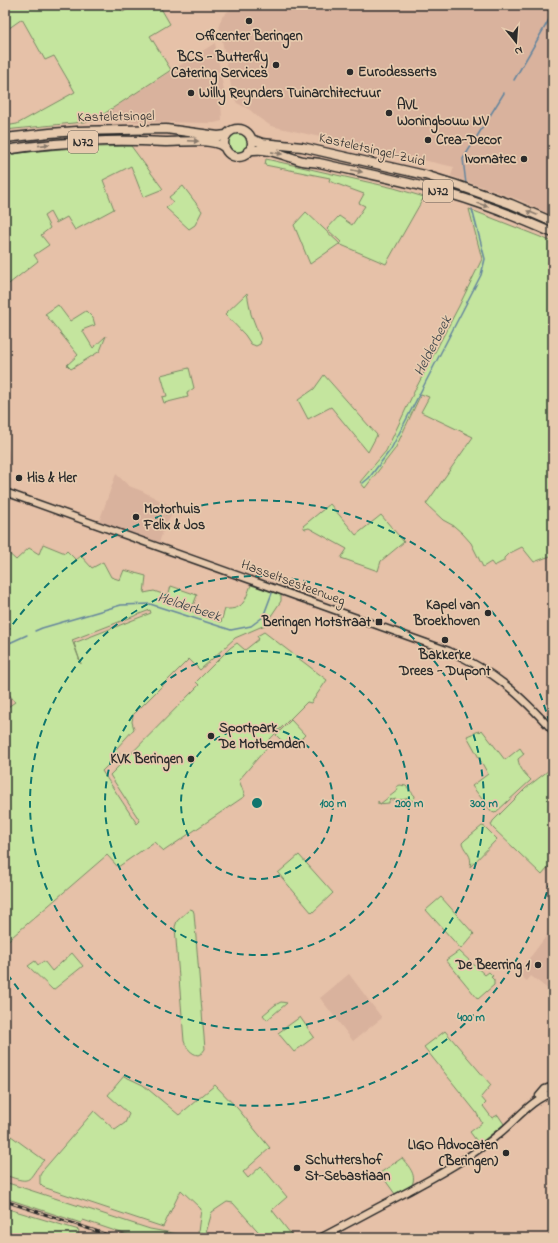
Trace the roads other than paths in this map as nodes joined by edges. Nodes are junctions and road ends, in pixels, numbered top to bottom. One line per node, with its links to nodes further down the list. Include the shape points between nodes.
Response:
1 (226, 134): 2 (main road, Kasteletsingel / N72, via 218,136 166,129 118,129 50,132); 3 (main road, N72, via 240,129); 4 (main road)
2 (5, 138)
3 (251, 139): 6 (main road); 7 (main road, Kasteletsingel-Zuid / N72, one-way to 3, via 511,204 425,175 302,147 262,143)
4 (224, 147): 5 (main road, Kasteletsingel / N72, one-way to 4, via 107,141 189,141); 6 (main road, N72, via 233,156 242,156)
5 (5, 150)
6 (248, 151): 8 (main road, Kasteletsingel-Zuid / N72, one-way to 8, via 282,154 452,194)
7 (553, 222)
8 (553, 232)
9 (5, 492): 10 (street, Hasseltsesteenweg, via 449,651 481,667 509,686)
10 (553, 731)
11 (553, 1086): 13 (street, via 545,1089)
12 (553, 1093): 13 (street)
13 (534, 1102): 14 (street, via 503,1131 467,1158)
14 (320, 1238)

